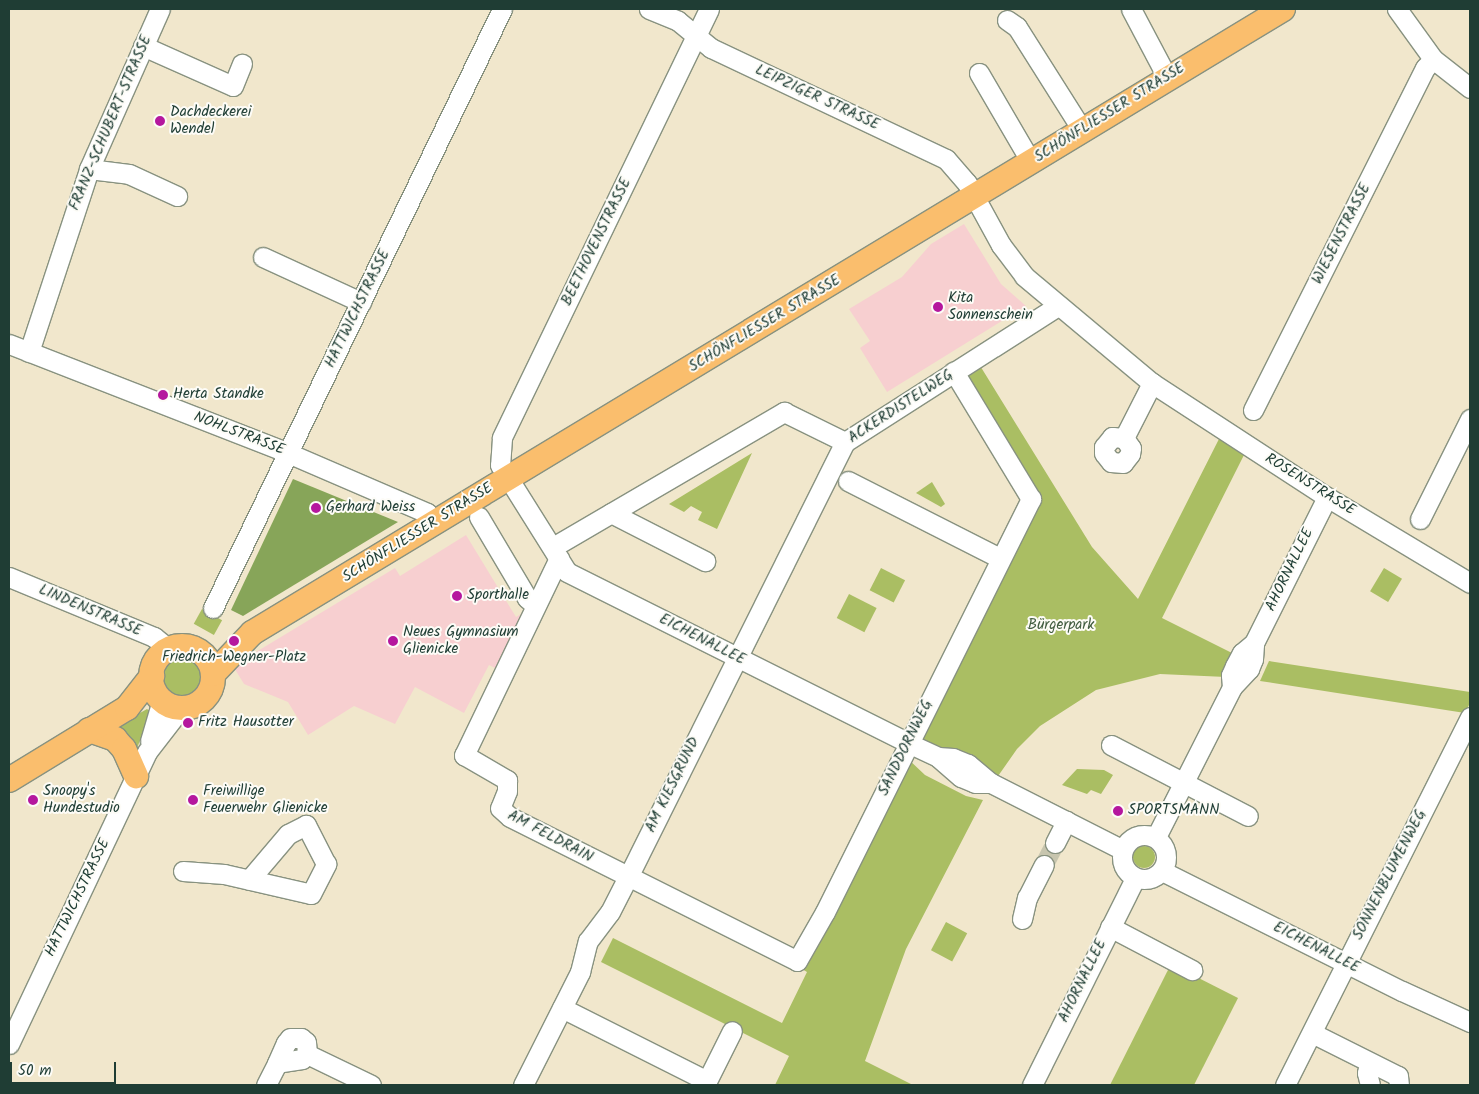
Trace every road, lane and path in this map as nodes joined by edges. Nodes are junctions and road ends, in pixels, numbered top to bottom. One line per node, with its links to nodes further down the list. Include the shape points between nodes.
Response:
1 (160, 9): 10 (street, FRANZ-SCHUBERT-STRASSE)
2 (502, 9): 22 (street, HATTWICHSTRASSE)
3 (649, 9): 9 (street, LEIPZIGER STRASSE, via 678,21)
4 (710, 9): 9 (street, BEETHOVENSTRASSE)
5 (1131, 9): 14 (street)
6 (1283, 9): 14 (main road, SCHÖNFLIESSER STRASSE)
7 (1397, 9): 11 (street)
8 (1007, 20): 16 (street, via 1017,27)
9 (696, 36): 20 (street, LEIPZIGER STRASSE, via 711,48 946,159 954,165); 33 (street, BEETHOVENSTRASSE, via 502,438 500,465)
10 (144, 46): 12 (street, via 231,90); 18 (street, FRANZ-SCHUBERT-STRASSE)
11 (1433, 59): 15 (street); 28 (street, WIESENSTRASSE, via 1425,68)
12 (242, 64)
13 (979, 73): 17 (street)
14 (1168, 77): 16 (main road, SCHÖNFLIESSER STRASSE)
15 (1470, 88)
16 (1082, 130): 17 (main road, SCHÖNFLIESSER STRASSE)
17 (1032, 162): 20 (main road, SCHÖNFLIESSER STRASSE)
18 (89, 169): 19 (street, via 129,174); 25 (street, FRANZ-SCHUBERT-STRASSE)
19 (177, 196)
20 (975, 196): 23 (street, ROSENSTRASSE, via 1024,276); 33 (main road, SCHÖNFLIESSER STRASSE)
21 (263, 257): 22 (street)
22 (361, 302): 32 (street, HATTWICHSTRASSE)
23 (1058, 306): 26 (street, ACKERDISTELWEG); 27 (street, ROSENSTRASSE)
24 (9, 344): 25 (street, NOHLSTRASSE)
25 (29, 352): 32 (street, NOHLSTRASSE)
26 (954, 372): 31 (street, ACKERDISTELWEG); 41 (street, SANDDORNWEG, via 1031,499)
27 (1152, 383): 30 (street); 35 (street, ROSENSTRASSE)
28 (1253, 410)
29 (1470, 419): 38 (street)
30 (1124, 438)
31 (845, 442): 36 (street, via 784,412); 50 (street, ACKERDISTELWEG)
32 (288, 453): 39 (street, NOHLSTRASSE, via 427,513); 46 (street, HATTWICHSTRASSE)
33 (508, 477): 39 (main road, SCHÖNFLIESSER STRASSE); 40 (street, EICHENALLEE)
34 (848, 481): 41 (street)
35 (1327, 498): 44 (street, ROSENSTRASSE); 59 (street, AHORNALLEE, via 1254,643 1242,653 1235,666 1231,675 1232,687)
36 (611, 513): 40 (street); 42 (street)
37 (479, 517): 45 (street, via 527,598)
38 (1420, 519)
39 (436, 524): 47 (main road, SCHÖNFLIESSER STRASSE)
40 (556, 552): 45 (street, AM FELDRAIN); 50 (street, EICHENALLEE, via 567,572)
41 (1000, 558): 55 (street, SANDDORNWEG)
42 (705, 561)
43 (9, 577): 48 (street, LINDENSTRASSE, via 154,637)
44 (1470, 583)
45 (535, 605): 68 (street, AM FELDRAIN, via 464,754 507,780 509,784 501,811)
46 (212, 608)
47 (246, 637): 49 (main road, SCHÖNFLIESSER STRASSE); 51 (main road, SCHÖNFLIESSER STRASSE)
48 (170, 649): 49 (main road, via 188,646); 52 (main road, via 156,660)
49 (202, 653): 51 (main road)
50 (737, 658): 55 (street, EICHENALLEE); 68 (street, AM KIESGRUND)
51 (213, 674): 52 (main road, via 206,696 194,705)
52 (163, 695): 54 (main road, via 127,708); 57 (street, HATTWICHSTRASSE, via 147,752)
53 (1470, 717): 73 (street, SONNENBLUMENWEG)
54 (89, 730): 57 (main road, via 115,739 124,749); 58 (main road)
55 (908, 743): 61 (street, EICHENALLEE, via 938,757 968,764 991,783); 68 (street, SANDDORNWEG, via 825,912 797,960)
56 (1111, 745): 59 (street)
57 (136, 776): 79 (street, HATTWICHSTRASSE)
58 (9, 780)
59 (1184, 784): 60 (street); 62 (street, AHORNALLEE)
60 (1248, 816)
61 (1066, 821): 63 (street); 64 (street, EICHENALLEE)
62 (1156, 837): 64 (street, via 1136,836); 67 (street, via 1167,853)
63 (1055, 843)
64 (1123, 850): 69 (street, via 1124,866)
65 (1044, 866): 71 (street, via 1027,898)
66 (183, 871): 70 (street)
67 (1162, 871): 69 (street, via 1150,879); 73 (street, EICHENALLEE)
68 (628, 877): 75 (street, AM KIESGRUND, via 610,912 588,942 580,972)
69 (1135, 878): 72 (street, AHORNALLEE)
70 (249, 880)
71 (1022, 919)
72 (1110, 927): 74 (street); 85 (street, AHORNALLEE)
73 (1346, 963): 76 (street, EICHENALLEE); 78 (street, SONNENBLUMENWEG)
74 (1192, 970)
75 (562, 1008): 82 (street); 84 (street, AM KIESGRUND)
76 (1470, 1022)
77 (732, 1031): 82 (street)
78 (1312, 1033): 80 (street); 86 (street, SONNENBLUMENWEG)
79 (9, 1044)
80 (1369, 1064): 87 (street); 88 (street, via 1398,1076)
81 (359, 1083): 83 (street, via 307,1054 306,1042 296,1036 286,1042)
82 (706, 1083)
83 (266, 1085)
84 (523, 1085)
85 (1032, 1085)
86 (1285, 1085)
87 (1370, 1085)
88 (1399, 1085)

